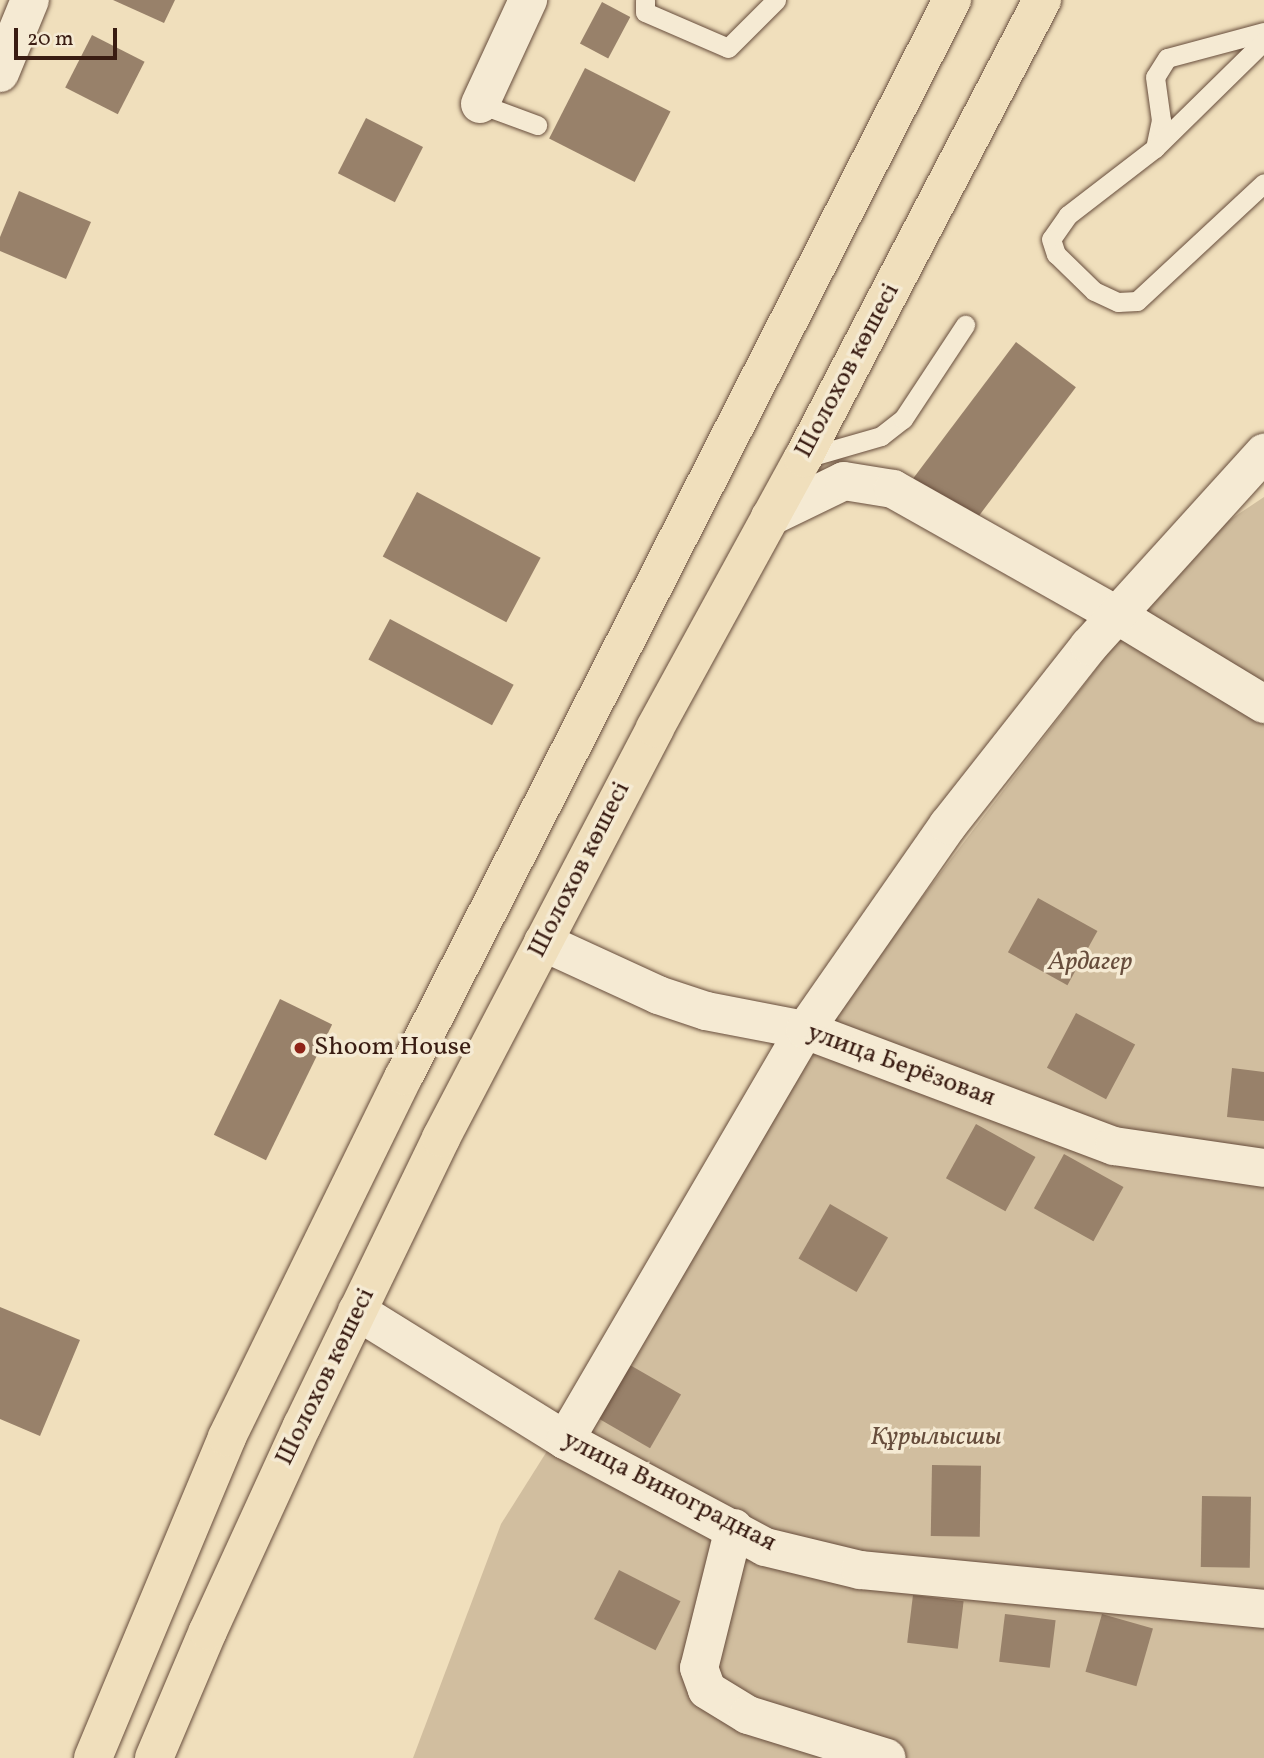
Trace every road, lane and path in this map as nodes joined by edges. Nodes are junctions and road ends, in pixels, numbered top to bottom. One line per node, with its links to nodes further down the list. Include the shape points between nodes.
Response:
1 (30, 0): 9 (street)
2 (528, 0): 10 (street)
3 (645, 0): 4 (lane, via 645,12 727,48)
4 (776, 0)
5 (952, 0): 27 (highway, via 404,1076 227,1437)
6 (1042, 0): 16 (highway, Шолохов көшесі)
7 (1264, 32): 12 (lane, via 1167,58 1155,76 1161,120)
8 (1264, 41): 12 (lane)
9 (0, 73)
10 (480, 104): 11 (lane)
11 (537, 125)
12 (1155, 148): 13 (lane, via 1068,215 1051,239 1056,254 1094,291 1118,302 1136,301)
13 (1264, 183)
14 (965, 326): 16 (lane, via 903,419 881,436)
15 (1264, 453): 18 (street)
16 (803, 458): 17 (highway, Шолохов көшесі)
17 (770, 517): 18 (street, via 844,481 893,489); 20 (highway, Шолохов көшесі)
18 (1117, 615): 19 (street); 21 (street, via 948,825)
19 (1264, 704)
20 (543, 942): 21 (street, улица Берёзовая, via 658,995 706,1011); 23 (highway, Шолохов көшесі)
21 (805, 1030): 22 (street, улица Берёзовая, via 1115,1146); 24 (street)
22 (1264, 1168)
23 (357, 1311): 24 (street, улица Виноградная); 28 (highway, Шолохов көшесі)
24 (565, 1440): 25 (street, улица Виноградная)
25 (734, 1528): 26 (street, улица Виноградная, via 765,1547 860,1570); 29 (street, via 699,1668 707,1690 748,1715)
26 (1264, 1609)
27 (93, 1758)
28 (154, 1758)
29 (887, 1758)

